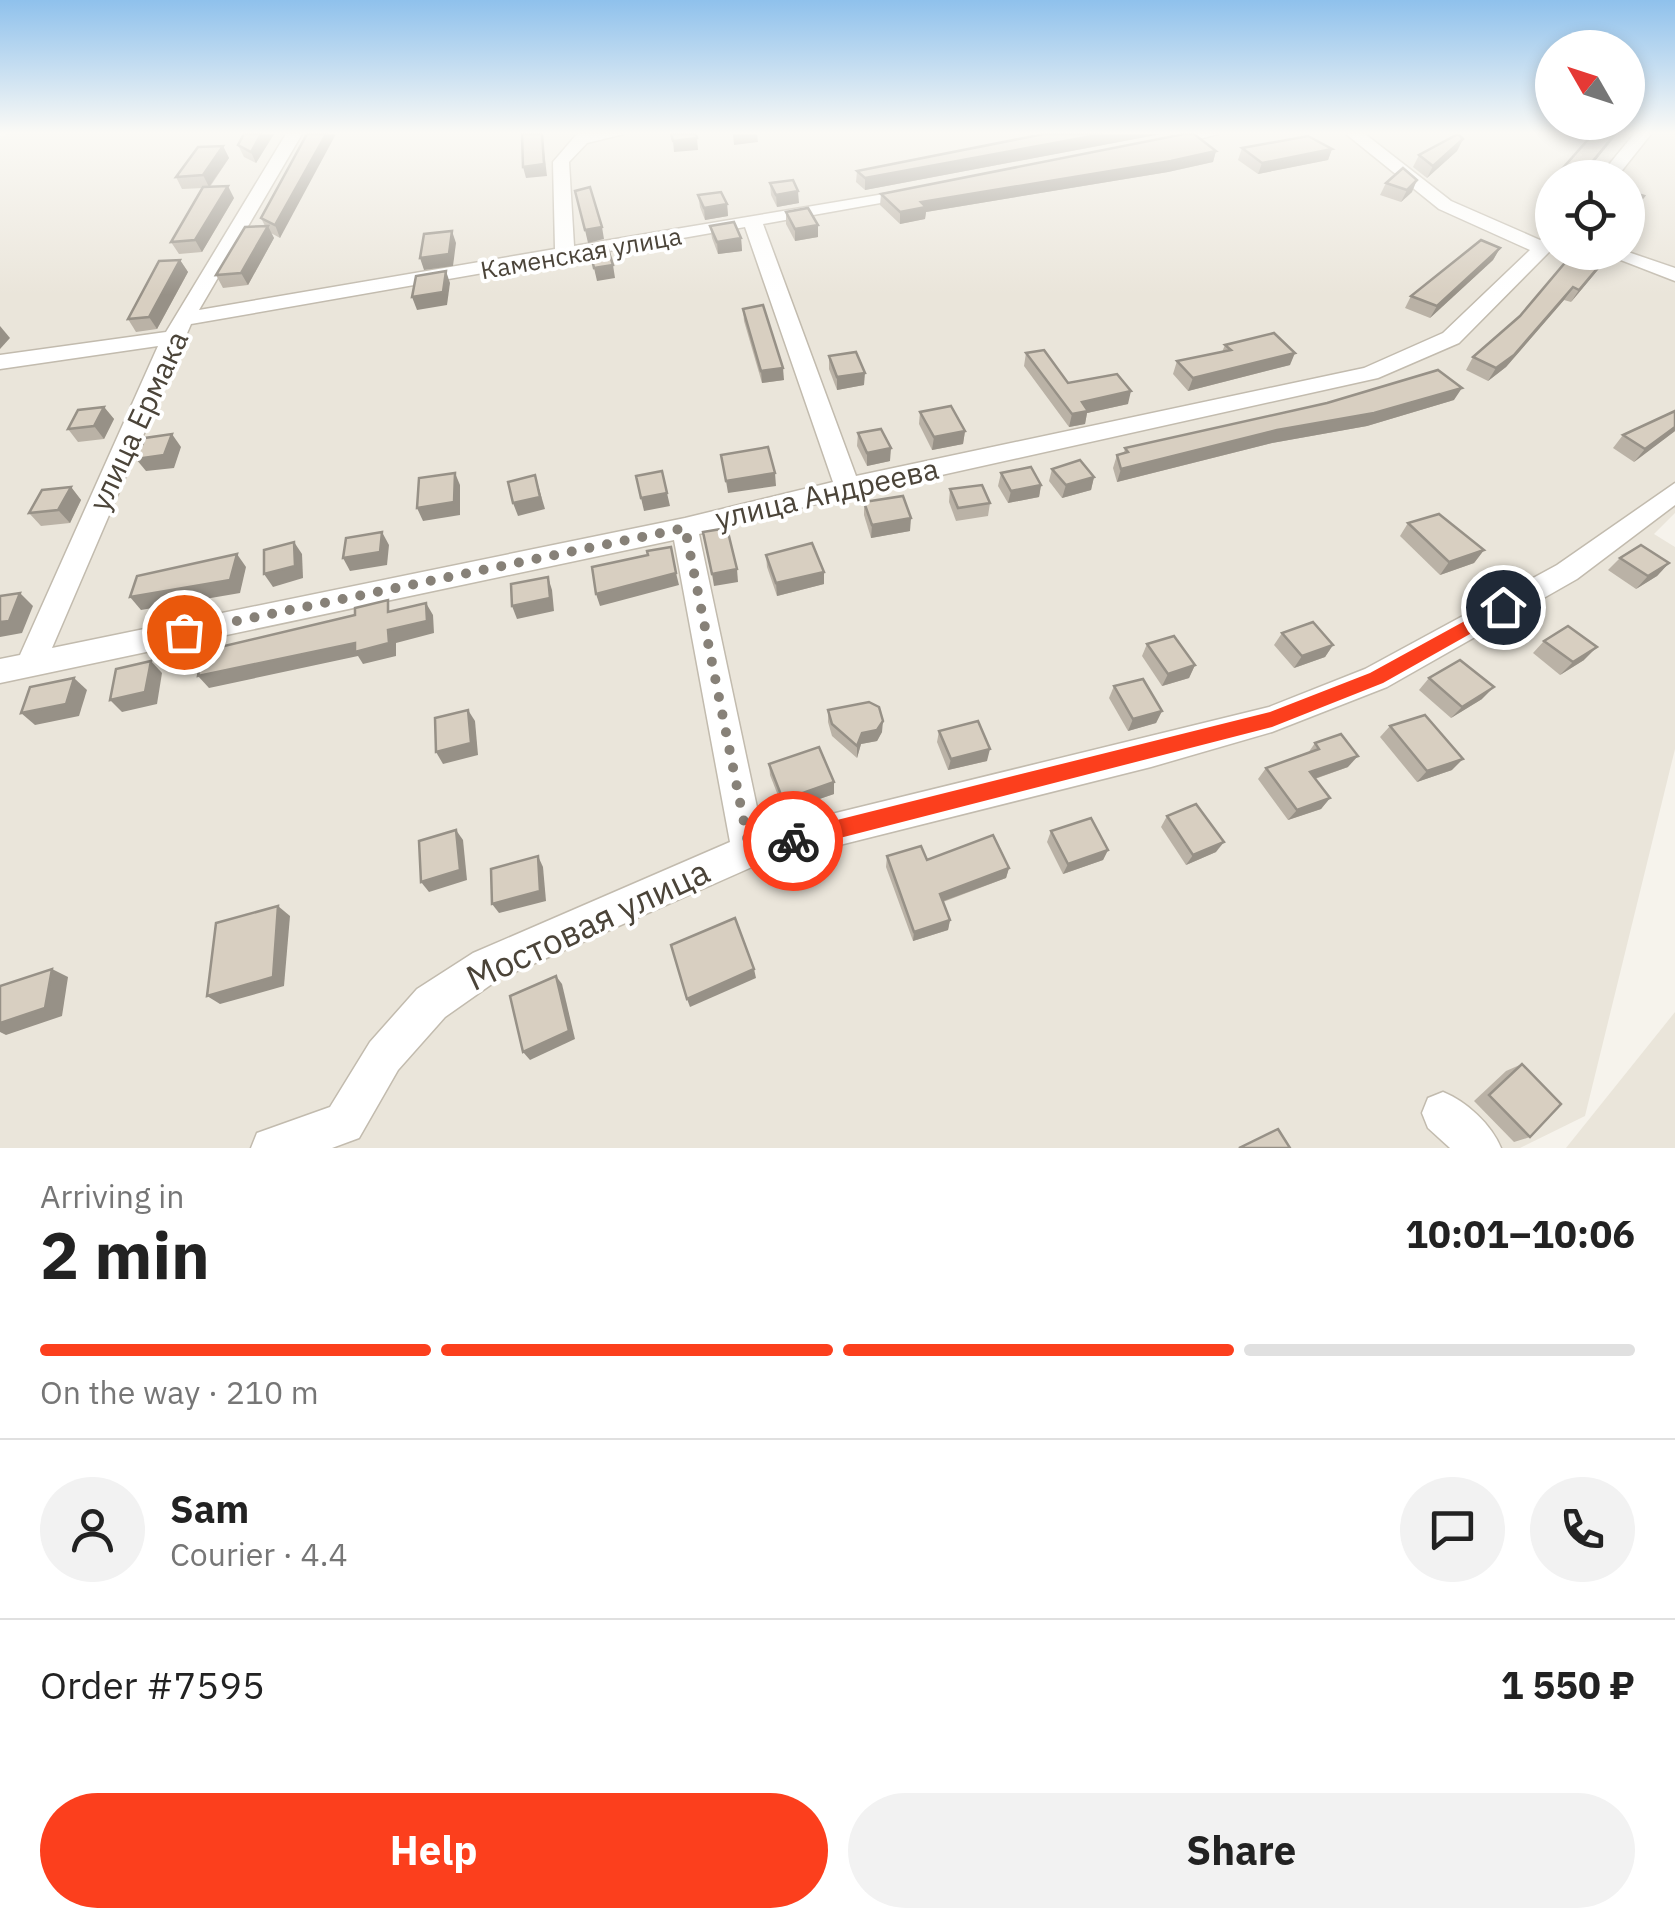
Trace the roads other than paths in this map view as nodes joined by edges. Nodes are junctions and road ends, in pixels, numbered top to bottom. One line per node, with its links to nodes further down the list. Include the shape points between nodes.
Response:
1 (263, 188): 11 (street, улица Ермака)
2 (562, 188): 8 (street)
3 (939, 188): 5 (street, Каменская улица)
4 (1423, 188): 6 (street, via 1445,205)
5 (753, 222): 8 (street, Каменская улица); 13 (street)
6 (1535, 239)
7 (1535, 255): 13 (street, улица Андреева, via 1451,338 1370,373)
8 (565, 256): 11 (street, Каменская улица)
9 (1645, 265): 10 (street)
10 (1675, 275)
11 (180, 328): 12 (street, Каменская улица); 16 (street, улица Ермака)
12 (0, 362)
13 (846, 487): 15 (street, улица Андреева)
14 (1675, 492): 18 (street, Мостовая улица, via 1567,572 1376,678 1290,712)
15 (685, 528): 16 (street, улица Андреева); 18 (street)
16 (30, 665): 17 (street, улица Андреева)
17 (0, 671)
18 (750, 852): 20 (street, Мостовая улица, via 486,966 444,994 384,1056)
19 (1443, 1113): 22 (street)
20 (343, 1136): 21 (street, Мостовая улица)
21 (272, 1148)
22 (1480, 1148)

